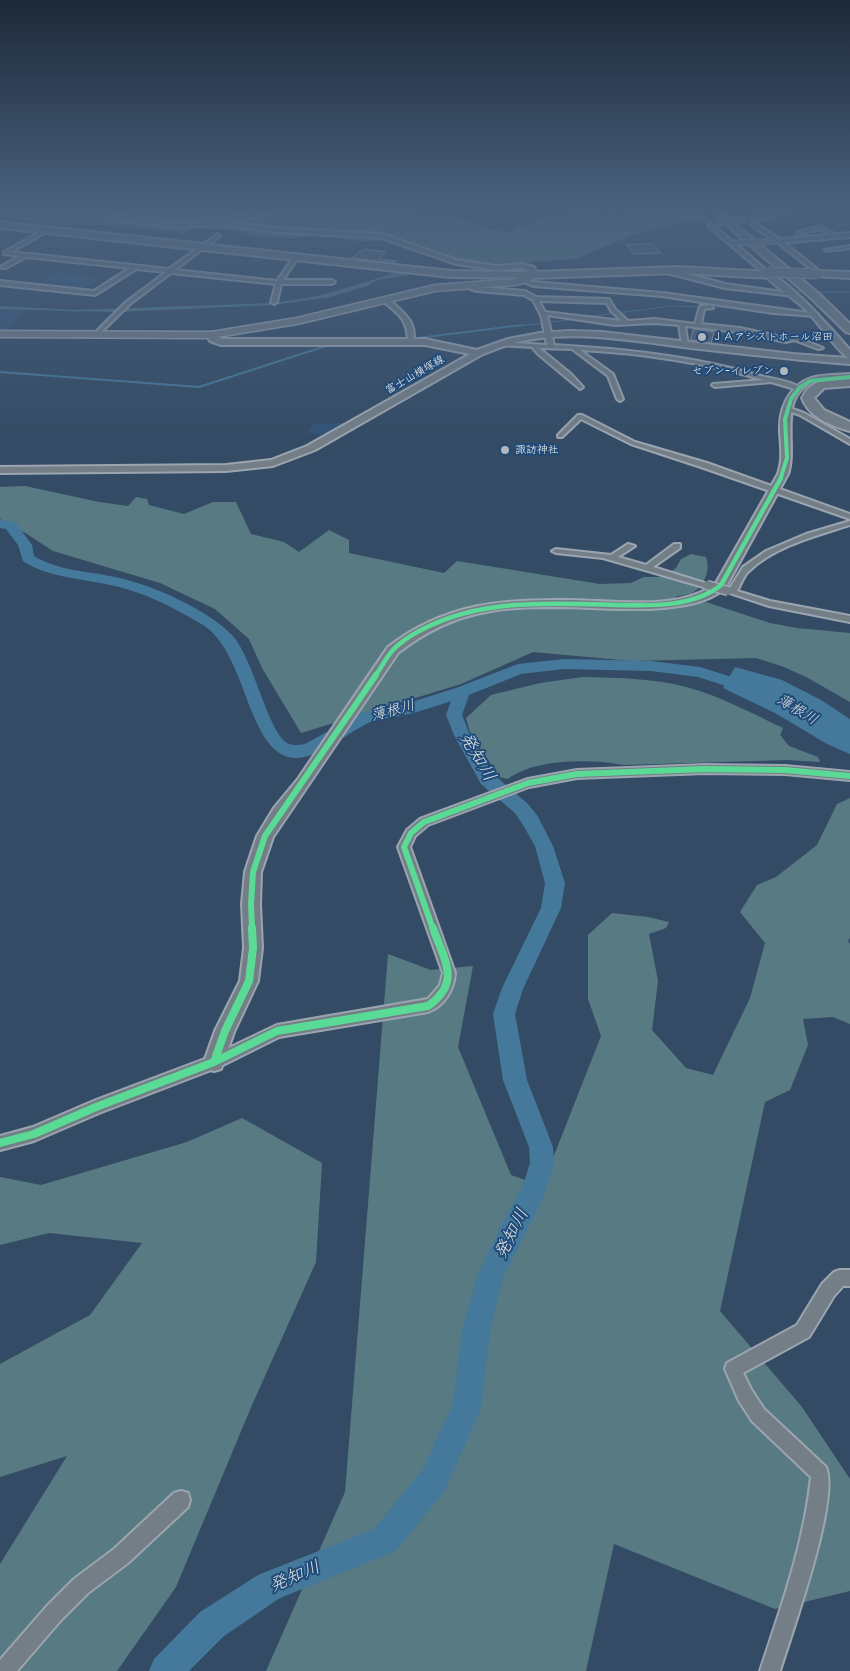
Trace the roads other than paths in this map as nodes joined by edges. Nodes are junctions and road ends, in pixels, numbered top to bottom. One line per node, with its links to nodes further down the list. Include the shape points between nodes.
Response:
1 (24, 285): 2 (street, via 95,294)
2 (108, 285)
3 (151, 285): 27 (street)
4 (279, 285): 16 (street)
5 (473, 285): 11 (main road)
6 (545, 285): 19 (street)
7 (721, 285): 12 (street)
8 (782, 285): 12 (main road)
9 (802, 285): 25 (highway)
10 (809, 285): 13 (highway)
11 (467, 286): 14 (street, via 525,293); 15 (main road, via 435,288)
12 (791, 292): 19 (main road)
13 (823, 296): 20 (highway); 22 (highway)
14 (535, 298): 18 (street); 21 (street, via 609,301 613,310)
15 (385, 300): 28 (main road, via 297,321); 30 (street, via 410,323)
16 (274, 302)
17 (711, 307): 24 (street, via 702,307)
18 (543, 313): 21 (street); 29 (street)
19 (815, 314): 38 (main road)
20 (850, 318)
21 (626, 322): 23 (street, via 655,320)
22 (850, 322)
23 (682, 324): 24 (street); 32 (street)
24 (698, 325): 36 (street, via 786,340 795,338)
25 (850, 330)
26 (0, 334): 27 (main road)
27 (96, 335): 28 (main road)
28 (211, 335): 30 (main road, via 221,342)
29 (549, 335): 31 (main road, 富士山横塚線); 32 (main road, 富士山横塚線, via 602,335); 34 (street)
30 (411, 342): 37 (main road, via 444,344)
31 (501, 344): 33 (street); 37 (main road, 富士山横塚線)
32 (685, 345): 39 (main road, 富士山横塚線, via 793,358)
33 (534, 347): 34 (street); 44 (street)
34 (552, 347): 35 (street)
35 (572, 347): 41 (street, via 678,358); 46 (street, via 611,375)
36 (820, 348)
37 (478, 353): 54 (main road, 富士山横塚線, via 311,448 273,463 226,468)
38 (850, 356)
39 (850, 361)
40 (850, 376): 45 (main road, via 812,381)
41 (778, 382): 43 (street); 45 (street)
42 (850, 383): 48 (highway, via 825,389 816,400 824,411); 50 (highway, via 819,386 808,398 810,405 819,412)
43 (715, 386)
44 (580, 387)
45 (798, 388): 47 (main road)
46 (620, 399)
47 (787, 409): 49 (street, via 799,412); 55 (main road, via 783,424 786,462)
48 (850, 420)
49 (821, 426): 52 (street); 53 (street, via 821,433)
50 (850, 427)
51 (560, 436): 55 (street, via 580,416 633,444)
52 (850, 442)
53 (850, 447)
54 (0, 470)
55 (775, 490): 56 (street); 65 (main road, via 722,585 710,594 646,606 549,604 476,610 412,634)
56 (850, 518)
57 (850, 523): 63 (street, via 789,542 745,570 736,588)
58 (631, 546): 61 (street)
59 (677, 546): 62 (street)
60 (556, 551): 61 (street)
61 (612, 558): 62 (street)
62 (647, 568): 63 (street, bridge)
63 (729, 592): 64 (street)
64 (850, 619)
65 (383, 663): 67 (main road, via 274,821 258,853 251,895 253,948 249,981)
66 (850, 776): 67 (street, via 785,770 705,769 577,774 528,783 418,825 404,848 449,973 449,983 437,1000 428,1006 277,1031)
67 (214, 1062): 68 (street, via 34,1134)
68 (0, 1143)
69 (850, 1278): 72 (street, via 840,1278 828,1290 803,1331 733,1369 758,1415 820,1473 812,1536)
70 (181, 1500): 71 (street, via 121,1556 81,1586)
71 (4, 1671)
72 (770, 1671)

